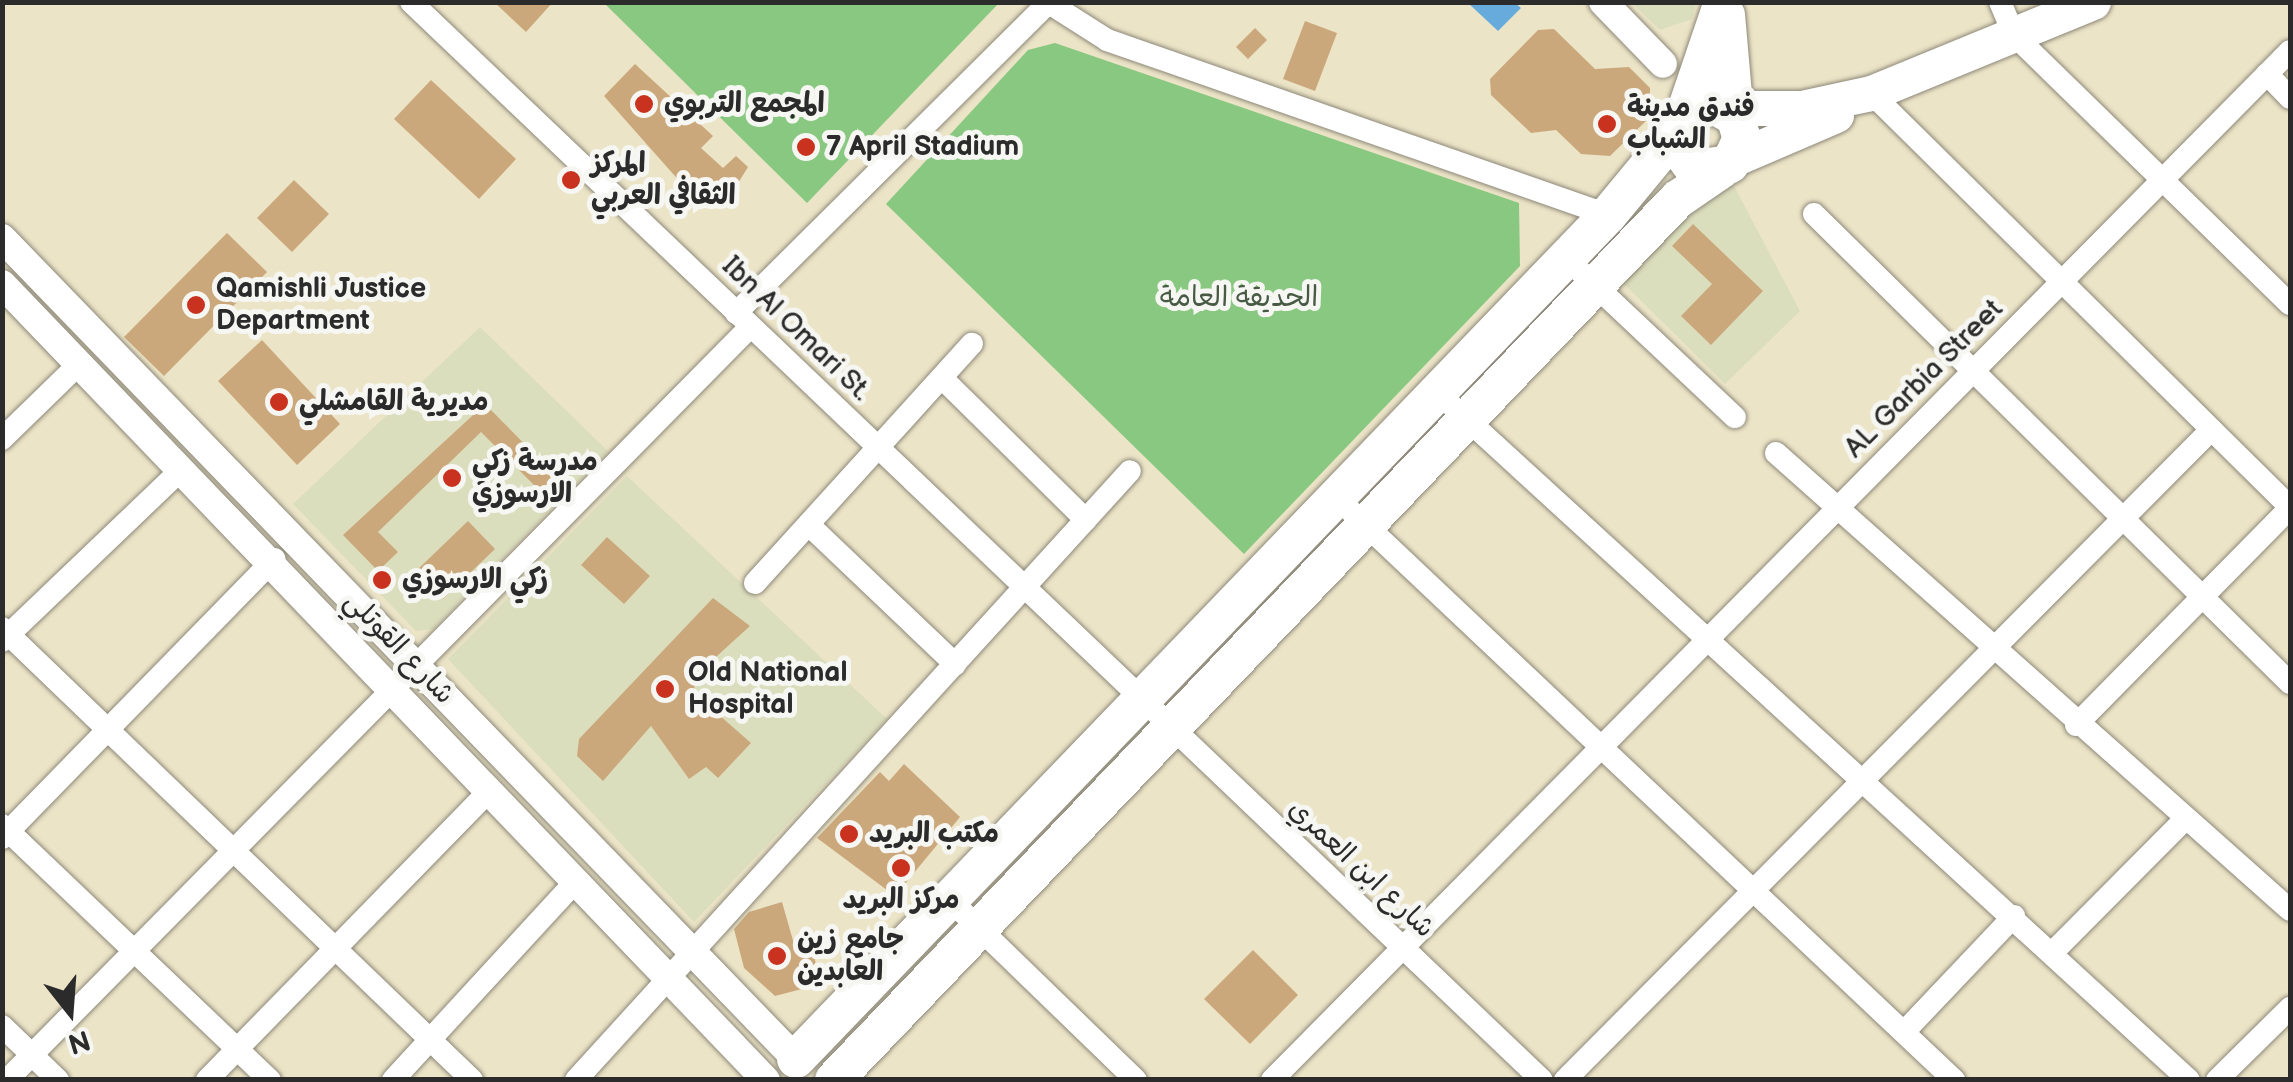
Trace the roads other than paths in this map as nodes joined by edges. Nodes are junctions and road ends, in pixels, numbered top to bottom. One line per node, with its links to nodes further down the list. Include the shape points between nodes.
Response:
1 (411, 2): 25 (street, Ibn Al Omari St.)
2 (1603, 2): 9 (street)
3 (1724, 2): 13 (highway); 14 (highway)
4 (2000, 2): 7 (street)
5 (2093, 2): 7 (main road)
6 (1049, 3): 18 (street, via 1107,40); 25 (street)
7 (2014, 35): 11 (main road); 16 (street)
8 (2290, 51): 10 (street, AL Garbia Street)
9 (1663, 64)
10 (2267, 74): 12 (street); 16 (street, AL Garbia Street)
11 (1871, 93): 13 (main road, via 1801,108); 15 (main road); 21 (street)
12 (2290, 98)
13 (1732, 111): 14 (highway); 15 (highway)
14 (1680, 124): 15 (highway, via 1687,164); 18 (highway)
15 (1729, 163): 23 (highway, via 1678,199)
16 (2163, 180): 21 (street, AL Garbia Street); 24 (street)
17 (1814, 214): 28 (street)
18 (1608, 216): 20 (highway)
19 (2, 238): 53 (street, شارع القوتلي)
20 (1566, 258): 23 (street); 30 (highway)
21 (2062, 282): 28 (street, AL Garbia Street); 33 (street)
22 (2, 284): 27 (street, شارع القوتلي)
23 (1595, 286): 31 (highway); 32 (street)
24 (2290, 304)
25 (743, 320): 35 (street, Ibn Al Omari St.); 53 (street)
26 (972, 344): 29 (street)
27 (79, 364): 34 (street); 37 (street, شارع القوتلي)
28 (1970, 375): 41 (street, AL Garbia Street); 43 (street)
29 (942, 378): 35 (street); 42 (street)
30 (1437, 392): 31 (street); 39 (highway)
31 (1465, 418): 44 (highway); 51 (street)
32 (1734, 418)
33 (2210, 431): 40 (street); 43 (street)
34 (2, 440)
35 (877, 450): 45 (street); 48 (street, Ibn Al Omari St.)
36 (1776, 453): 41 (street)
37 (180, 470): 46 (street, شارع القوتلي); 50 (street)
38 (1130, 472): 42 (street)
39 (1336, 497): 44 (street); 57 (highway)
40 (2290, 508): 49 (street)
41 (1837, 510): 51 (street, AL Garbia Street); 52 (street)
42 (1086, 520): 48 (street)
43 (2121, 520): 49 (street); 52 (street)
44 (1363, 524): 60 (highway); 61 (street)
45 (809, 525): 47 (street); 54 (street)
46 (274, 559): 56 (street, شارع القوتلي); 59 (street)
47 (756, 584)
48 (1024, 589): 54 (street); 57 (street, Ibn Al Omari St.)
49 (2202, 598): 55 (street); 58 (street)
50 (5, 634): 59 (street)
51 (1709, 640): 61 (street, AL Garbia Street); 62 (street)
52 (1992, 650): 58 (street); 62 (street)
53 (415, 664): 56 (street); 76 (street, شارع القوتلي)
54 (955, 664): 76 (street)
55 (2290, 684)
56 (390, 691): 63 (street, شارع القوتلي); 66 (street)
57 (1140, 700): 60 (street, شارع ابن العمري); 69 (highway)
58 (2076, 725): 64 (street)
59 (108, 730): 65 (street); 66 (street)
60 (1171, 731): 72 (highway); 74 (street, شارع ابن العمري)
61 (1601, 750): 68 (street); 74 (street)
62 (1862, 781): 68 (street); 71 (street)
63 (489, 791): 67 (street, شارع القوتلي); 73 (street)
64 (2186, 818): 70 (street); 77 (street)
65 (5, 832): 75 (street)
66 (234, 850): 73 (street); 75 (street)
67 (575, 882): 78 (street, شارع القوتلي); 82 (street)
68 (1752, 892): 81 (street); 97 (street)
69 (948, 900): 72 (street); 85 (highway)
70 (2290, 910)
71 (2014, 916): 77 (street); 81 (street)
72 (978, 928): 93 (highway); 94 (street)
73 (335, 948): 82 (street); 83 (street)
74 (1402, 948): 95 (street); 96 (street, شارع ابن العمري)
75 (134, 950): 83 (street); 84 (street)
76 (693, 951): 78 (street); 85 (street, شارع القوتلي)
77 (2052, 952): 99 (street)
78 (669, 978): 85 (street, شارع القوتلي); 92 (street)
79 (2290, 1008): 100 (street)
80 (2, 1026): 84 (street)
81 (1904, 1032): 98 (street)
82 (430, 1039): 90 (street); 91 (street)
83 (238, 1048): 88 (street); 89 (street)
84 (32, 1055): 86 (street); 87 (street)
85 (778, 1073): 93 (highway, via 818,1063)
86 (7, 1080)
87 (58, 1080)
88 (207, 1080)
89 (270, 1080)
90 (393, 1080)
91 (472, 1080)
92 (576, 1080)
93 (834, 1080)
94 (1136, 1080)
95 (1272, 1080)
96 (1542, 1080)
97 (1566, 1080)
98 (1954, 1080)
99 (2189, 1080)
100 (2217, 1080)

